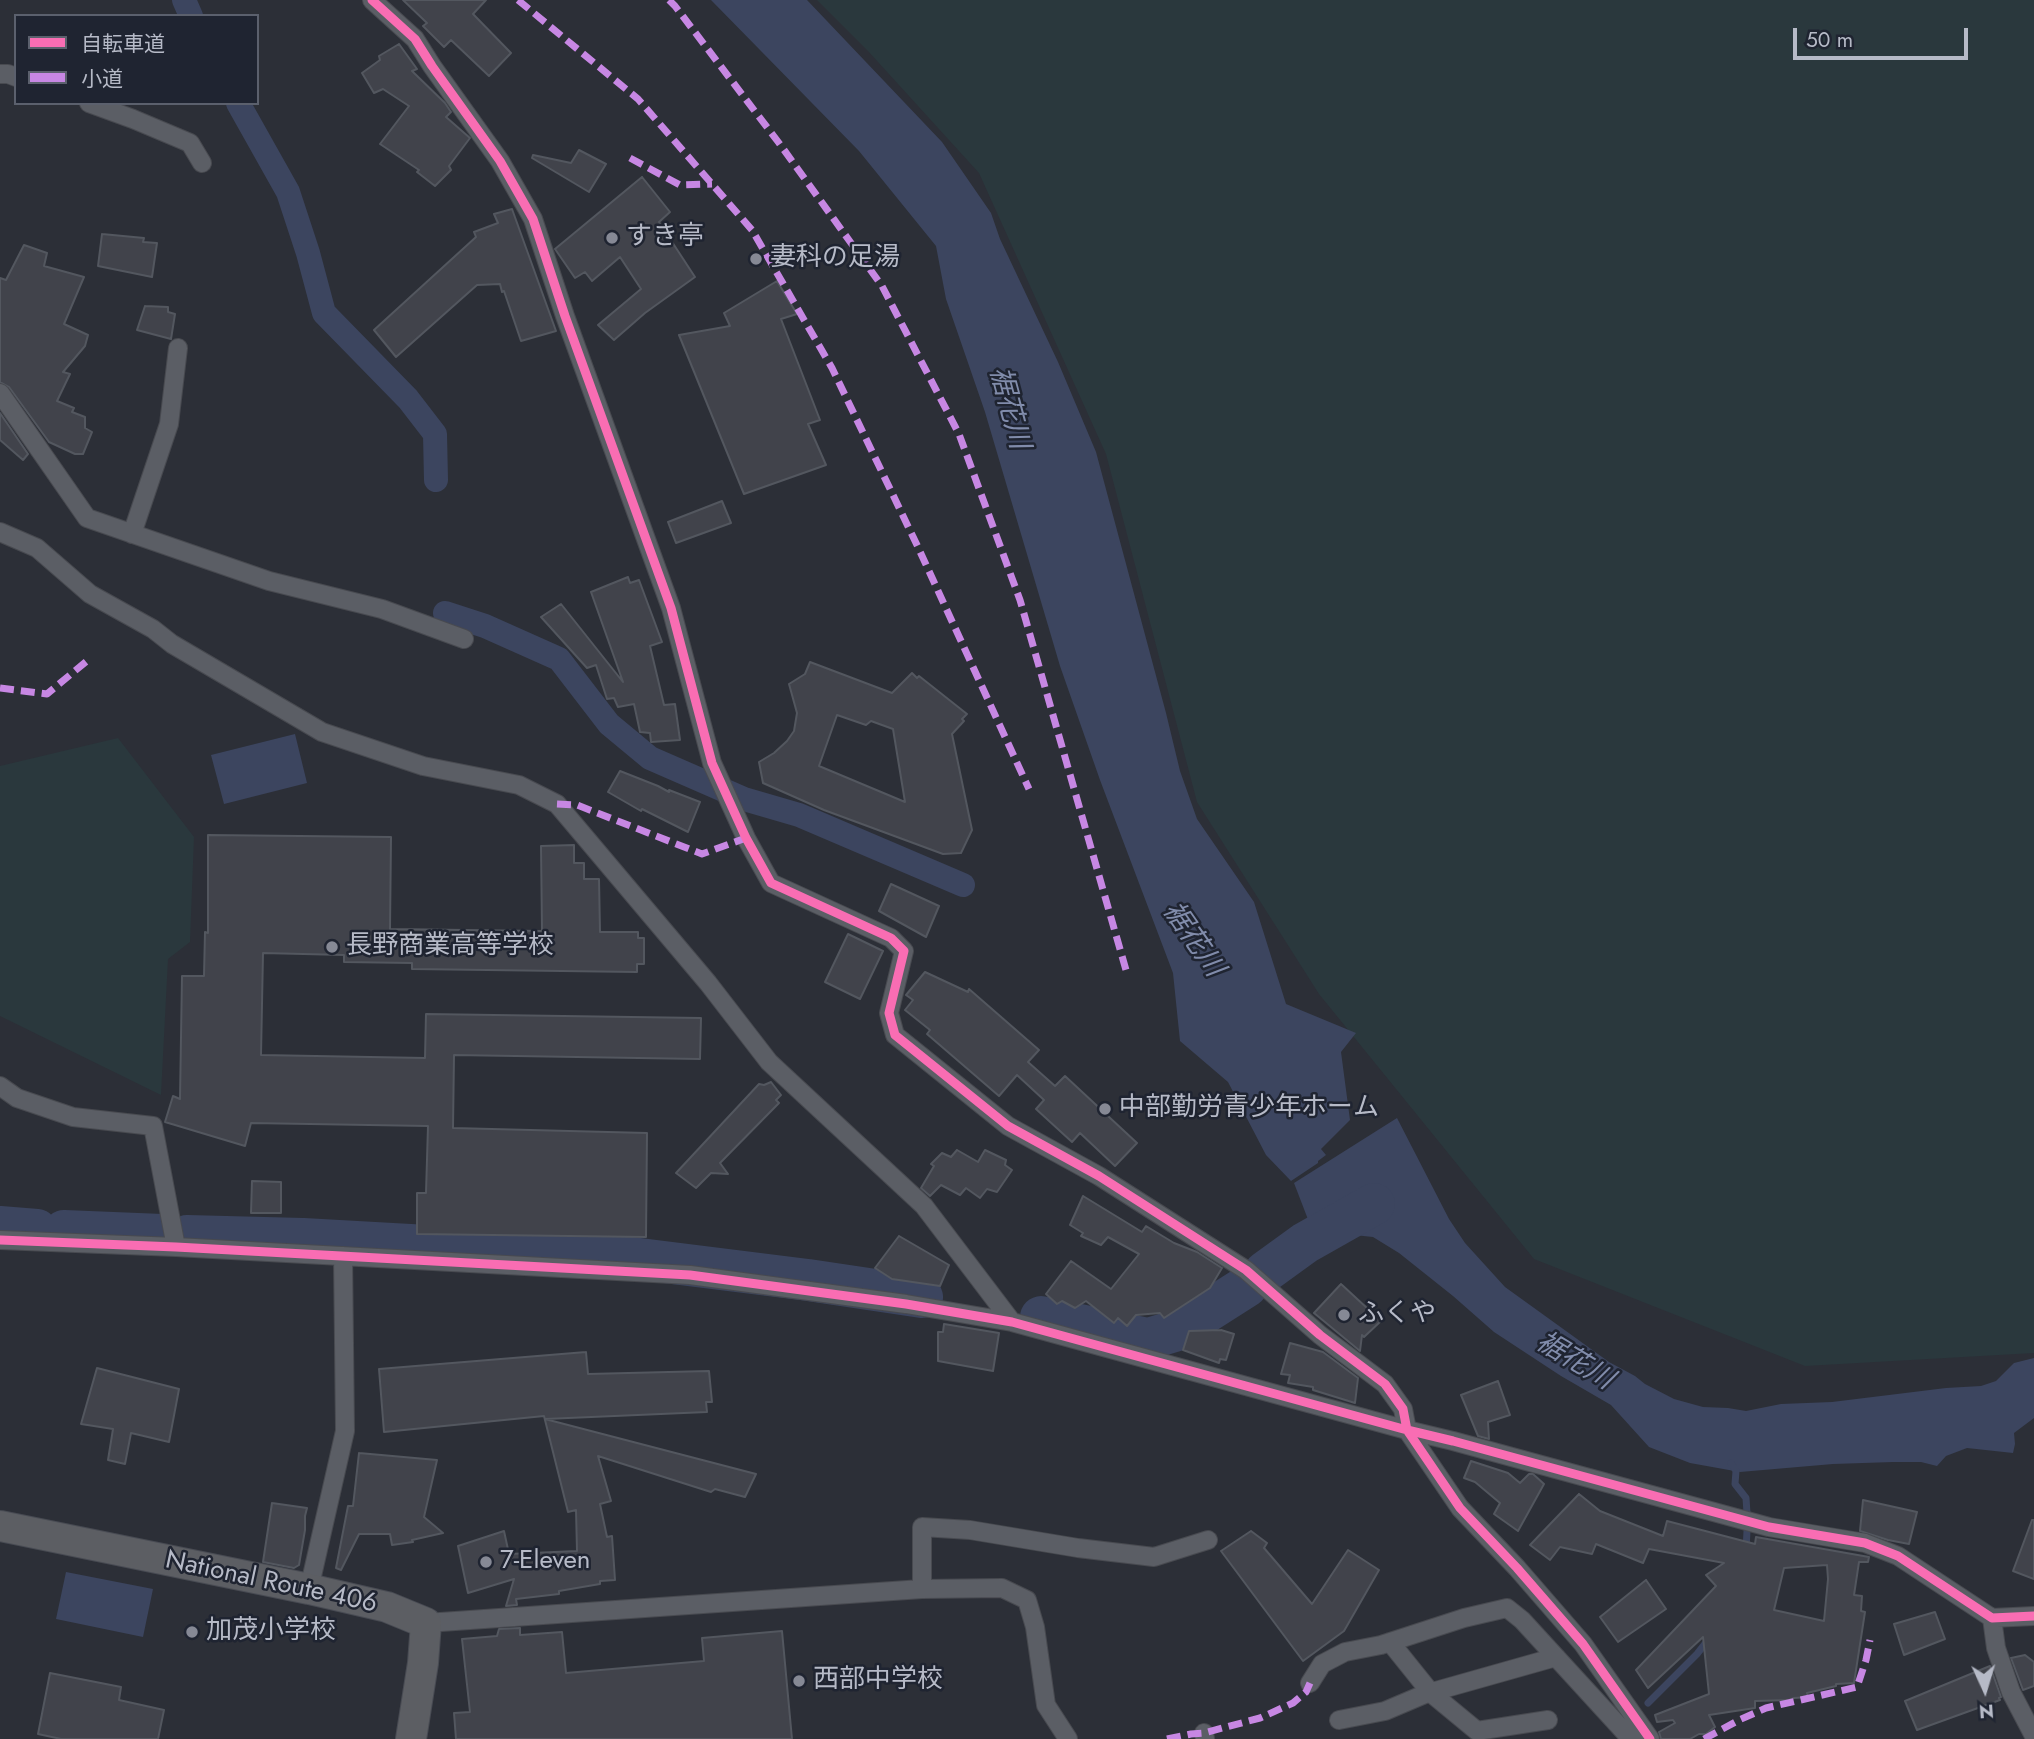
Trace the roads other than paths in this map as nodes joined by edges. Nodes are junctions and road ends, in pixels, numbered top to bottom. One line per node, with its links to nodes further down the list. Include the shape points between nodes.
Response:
1 (372, 0): 14 (street, via 415,39 500,161 533,219 671,608 712,763 771,883 891,937 904,951 888,1013 895,1035 1007,1126 1099,1176 1247,1270 1320,1335 1385,1384 1403,1409)
2 (94, 105): 3 (street, via 190,143)
3 (202, 163)
4 (178, 348): 7 (street, via 169,424)
5 (0, 393): 7 (street, via 87,518)
6 (0, 532): 13 (street, via 37,548 90,594 321,733 423,766 519,785 557,804 708,982 769,1062 924,1206)
7 (132, 534): 8 (street, via 269,581 382,609)
8 (464, 639)
9 (0, 1086): 11 (street, via 17,1098 73,1117 153,1126)
10 (0, 1240): 11 (street)
11 (176, 1247): 12 (street)
12 (343, 1256): 13 (street, via 691,1275); 17 (street, via 345,1432)
13 (1012, 1322): 14 (street)
14 (1407, 1430): 20 (street, via 1769,1527 1865,1543 1898,1556); 32 (street, via 1460,1508 1583,1644)
15 (0, 1526): 17 (highway, National Route 406)
16 (1208, 1540): 18 (street, via 1154,1557 922,1527)
17 (309, 1589): 21 (highway, National Route 406, via 387,1607)
18 (922, 1589): 21 (street); 30 (street, via 1002,1588 1027,1600 1046,1705)
19 (2034, 1616): 20 (street)
20 (1992, 1618): 28 (street, via 1996,1648 2011,1692)
21 (426, 1623): 29 (highway)
22 (1390, 1642): 23 (street, via 1507,1608); 24 (street, via 1345,1652 1322,1664); 25 (street)
23 (1556, 1657): 25 (street); 31 (street)
24 (1310, 1683)
25 (1431, 1693): 26 (street, via 1385,1711); 27 (street, via 1477,1731)
26 (1339, 1720)
27 (1548, 1720)
28 (2034, 1736)
29 (411, 1739)
30 (1068, 1739)
31 (1631, 1739)
32 (1650, 1739)

